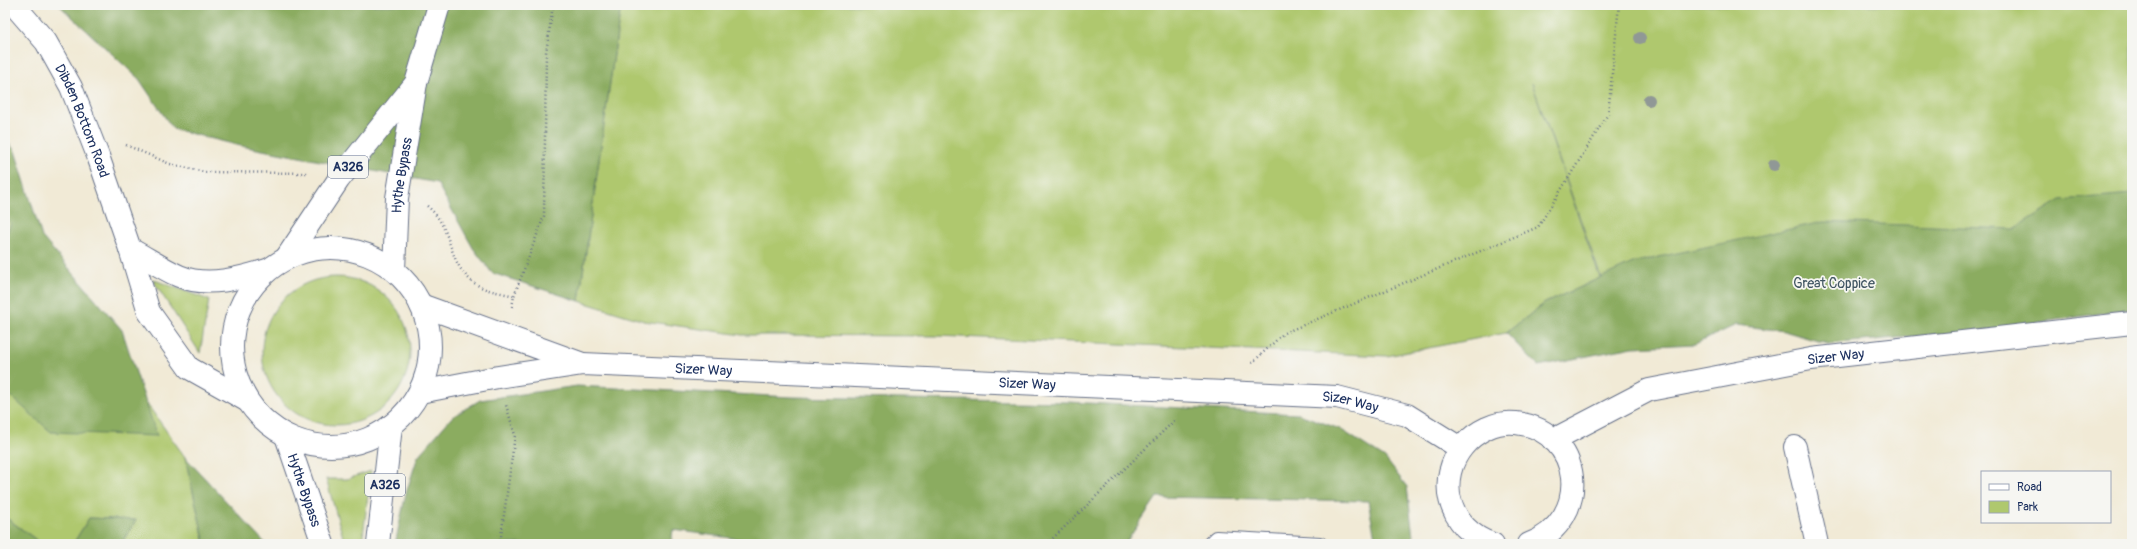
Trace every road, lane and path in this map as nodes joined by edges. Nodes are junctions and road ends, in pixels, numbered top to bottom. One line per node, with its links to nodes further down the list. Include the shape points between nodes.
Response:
1 (14, 5): 6 (street, Dibden Bottom Road, via 46,42 71,87)
2 (439, 5): 5 (street, Hythe Bypass / A326)
3 (553, 5): 12 (path, via 546,53 544,216 514,296)
4 (1619, 5): 14 (path, via 1608,114 1538,227 1284,333)
5 (416, 83): 7 (street, Hythe Bypass / A326, via 339,179); 9 (street, Hythe Bypass / A326, via 397,198)
6 (130, 249): 8 (street, via 181,277 235,280); 18 (street, Dibden Bottom Road, via 149,312 189,368)
7 (287, 257): 8 (street); 9 (street, via 314,248 342,248 370,255)
8 (267, 270): 18 (street, via 248,291 236,317 231,345 235,373)
9 (394, 270): 10 (street, via 410,286)
10 (422, 305): 12 (street, Sizer Way); 16 (street, via 430,334 429,364)
11 (2132, 323): 21 (street, Sizer Way, via 1811,358 1649,390)
12 (507, 338): 13 (street, Sizer Way)
13 (583, 364): 15 (street, Sizer Way); 17 (street, Sizer Way)
14 (1247, 366)
15 (498, 376): 16 (street, Sizer Way); 28 (path, via 515,435)
16 (420, 392): 19 (street, via 408,411)
17 (1204, 392): 23 (street, Sizer Way, via 1336,397 1407,415); 29 (path)
18 (246, 400): 20 (street, via 263,420)
19 (391, 426): 20 (street, via 367,440 340,446 312,445); 27 (street, A326)
20 (286, 436): 26 (street, Hythe Bypass)
21 (1554, 440): 23 (street, via 1536,428 1516,423 1495,424 1476,433); 24 (street, via 1566,455 1572,474 1572,494)
22 (1795, 447): 34 (street)
23 (1460, 448): 25 (street, via 1452,464 1448,483 1451,502)
24 (1559, 537): 33 (street)
25 (1469, 539): 32 (street)
26 (323, 544)
27 (378, 544)
28 (500, 544)
29 (1047, 544)
30 (1210, 544): 31 (lane, via 1216,538)
31 (1320, 544)
32 (1493, 544)
33 (1529, 544)
34 (1817, 544)

